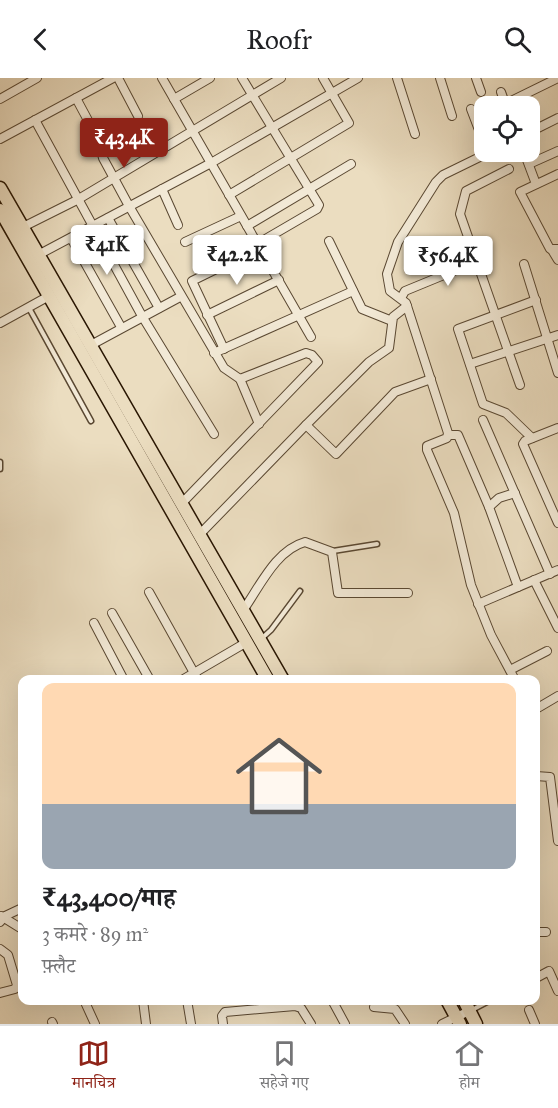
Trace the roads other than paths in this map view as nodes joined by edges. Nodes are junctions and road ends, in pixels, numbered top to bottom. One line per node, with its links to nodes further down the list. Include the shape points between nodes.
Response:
1 (37, 78): 21 (street)
2 (113, 78): 20 (street)
3 (118, 78): 24 (street)
4 (162, 78): 22 (street)
5 (210, 78): 22 (street)
6 (242, 78): 17 (street)
7 (281, 78): 17 (street)
8 (322, 78): 16 (street)
9 (357, 78): 16 (street)
10 (397, 78): 32 (street)
11 (440, 78): 25 (street)
12 (476, 78): 14 (street)
13 (558, 78): 19 (street)
14 (481, 92)
15 (501, 92): 18 (street)
16 (332, 93): 30 (street); 35 (street, via 349,123)
17 (252, 96): 30 (street); 31 (street)
18 (503, 96)
19 (523, 96)
20 (76, 98): 28 (street); 42 (street)
21 (0, 99)
22 (174, 99): 31 (street)
23 (471, 110): 26 (street)
24 (138, 116)
25 (452, 116)
26 (474, 118)
27 (558, 118): 29 (street)
28 (34, 120): 33 (street); 48 (street)
29 (540, 127)
30 (272, 128): 35 (street); 37 (street)
31 (193, 132): 37 (street); 42 (street)
32 (415, 134)
33 (0, 139)
34 (558, 151): 39 (street)
35 (291, 158): 46 (street); 47 (street)
36 (474, 159): 70 (street, via 439,178 401,236 387,274 390,291)
37 (211, 163): 45 (street); 47 (street)
38 (351, 164): 46 (street)
39 (529, 164): 43 (street)
40 (509, 169): 64 (street, via 464,194 460,218)
41 (558, 174): 43 (street)
42 (115, 177): 48 (street); 49 (street)
43 (536, 184): 61 (street, via 522,190 521,195)
44 (0, 188): 55 (main road)
45 (162, 189): 49 (street); 53 (street)
46 (310, 189): 54 (street); 60 (street, via 317,209)
47 (229, 195): 51 (street)
48 (77, 200): 55 (street); 56 (street)
49 (129, 206): 52 (street); 69 (street)
50 (0, 210): 68 (main road)
51 (241, 216): 54 (street); 59 (street)
52 (108, 218): 56 (street); 74 (street)
53 (178, 225)
54 (247, 226): 60 (street)
55 (23, 227): 62 (main road)
56 (91, 227): 57 (street); 78 (street)
57 (70, 238): 62 (street); 81 (street)
58 (329, 241): 67 (street)
59 (185, 243)
60 (258, 246): 66 (street); 75 (street, via 192,281)
61 (555, 250): 63 (street)
62 (38, 255): 85 (main road)
63 (558, 260)
64 (478, 261): 70 (street, via 405,291); 77 (street)
65 (525, 264): 71 (street)
66 (279, 280): 75 (street); 76 (street)
67 (353, 291): 76 (street); 79 (street, via 364,311)
68 (49, 296): 73 (street); 124 (main road)
69 (180, 297): 74 (street); 88 (street)
70 (401, 298): 72 (street)
71 (536, 300): 77 (street); 84 (street)
72 (407, 306): 79 (street); 91 (street)
73 (28, 308): 80 (street); 95 (lane)
74 (159, 308): 78 (street)
75 (207, 315): 86 (street)
76 (299, 315): 83 (street); 86 (street)
77 (497, 315): 87 (street); 89 (street, via 458,329)
78 (142, 316): 81 (street); 99 (street)
79 (392, 321): 97 (street, via 391,346 369,362)
80 (0, 323)
81 (122, 327): 85 (street)
82 (558, 335): 84 (street)
83 (311, 337)
84 (547, 339): 87 (street); 90 (street)
85 (91, 345): 105 (main road)
86 (224, 349): 88 (street)
87 (508, 350): 89 (street); 93 (street)
88 (214, 353): 92 (street, via 224,369)
89 (470, 364): 101 (street, via 483,404 506,413)
90 (558, 373)
91 (431, 378): 97 (street, via 395,392 336,454); 100 (street)
92 (240, 379): 96 (street); 96 (street, via 306,353 317,360)
93 (520, 385)
94 (483, 420): 104 (street)
95 (91, 421)
96 (259, 424): 105 (street)
97 (306, 425): 108 (street)
98 (558, 428): 101 (street)
99 (214, 434)
100 (449, 435): 106 (street, via 458,435); 118 (street, via 426,448 454,513)
101 (532, 438): 107 (street, via 525,441 524,448)
102 (0, 462): 103 (lane)
103 (0, 469)
104 (515, 493): 106 (street, via 499,498); 112 (street)
105 (183, 502): 108 (main road)
106 (489, 507): 114 (street)
107 (558, 523)
108 (201, 533): 119 (main road)
109 (376, 544): 110 (lane)
110 (332, 552): 117 (street, via 338,593); 119 (street, via 302,542 275,564)
111 (558, 570): 112 (street)
112 (549, 574): 113 (street)
113 (534, 580): 114 (street); 122 (street)
114 (518, 587): 118 (street)
115 (300, 591): 123 (lane)
116 (149, 592): 129 (street)
117 (408, 594)
118 (478, 603): 126 (street)
119 (244, 609): 123 (main road)
120 (112, 613): 128 (street)
121 (94, 623): 127 (street)
122 (558, 628)
123 (261, 639): 132 (main road)
124 (247, 642): 130 (street); 131 (main road)
125 (547, 651): 126 (street)
126 (510, 670): 133 (street)
127 (121, 675)
128 (147, 675)
129 (195, 675)
130 (198, 675)
131 (265, 675)
132 (280, 675)
133 (512, 675)
134 (558, 696): 135 (street)
135 (540, 707)
136 (540, 776): 137 (street, via 550,777)
137 (558, 841)
138 (18, 910): 139 (street)
139 (1, 918): 140 (street)
140 (18, 927)
141 (540, 932): 142 (street)
142 (546, 932)
143 (0, 949): 146 (street, via 8,955 17,985)
144 (540, 976): 145 (street, via 549,971)
145 (558, 990)
146 (0, 993)
147 (86, 1005): 156 (street)
148 (144, 1005): 157 (street)
149 (188, 1005): 158 (street)
150 (335, 1005): 161 (street)
151 (450, 1005): 155 (main road)
152 (466, 1006): 155 (street); 164 (main road)
153 (374, 1007): 162 (street, via 394,1009)
154 (529, 1010): 165 (street)
155 (458, 1021): 163 (street)
156 (95, 1024)
157 (146, 1024)
158 (190, 1024)
159 (223, 1024): 160 (street, via 225,1012 295,1006 301,1008)
160 (311, 1024)
161 (345, 1024)
162 (405, 1024)
163 (442, 1024)
164 (476, 1024)
165 (535, 1024)

